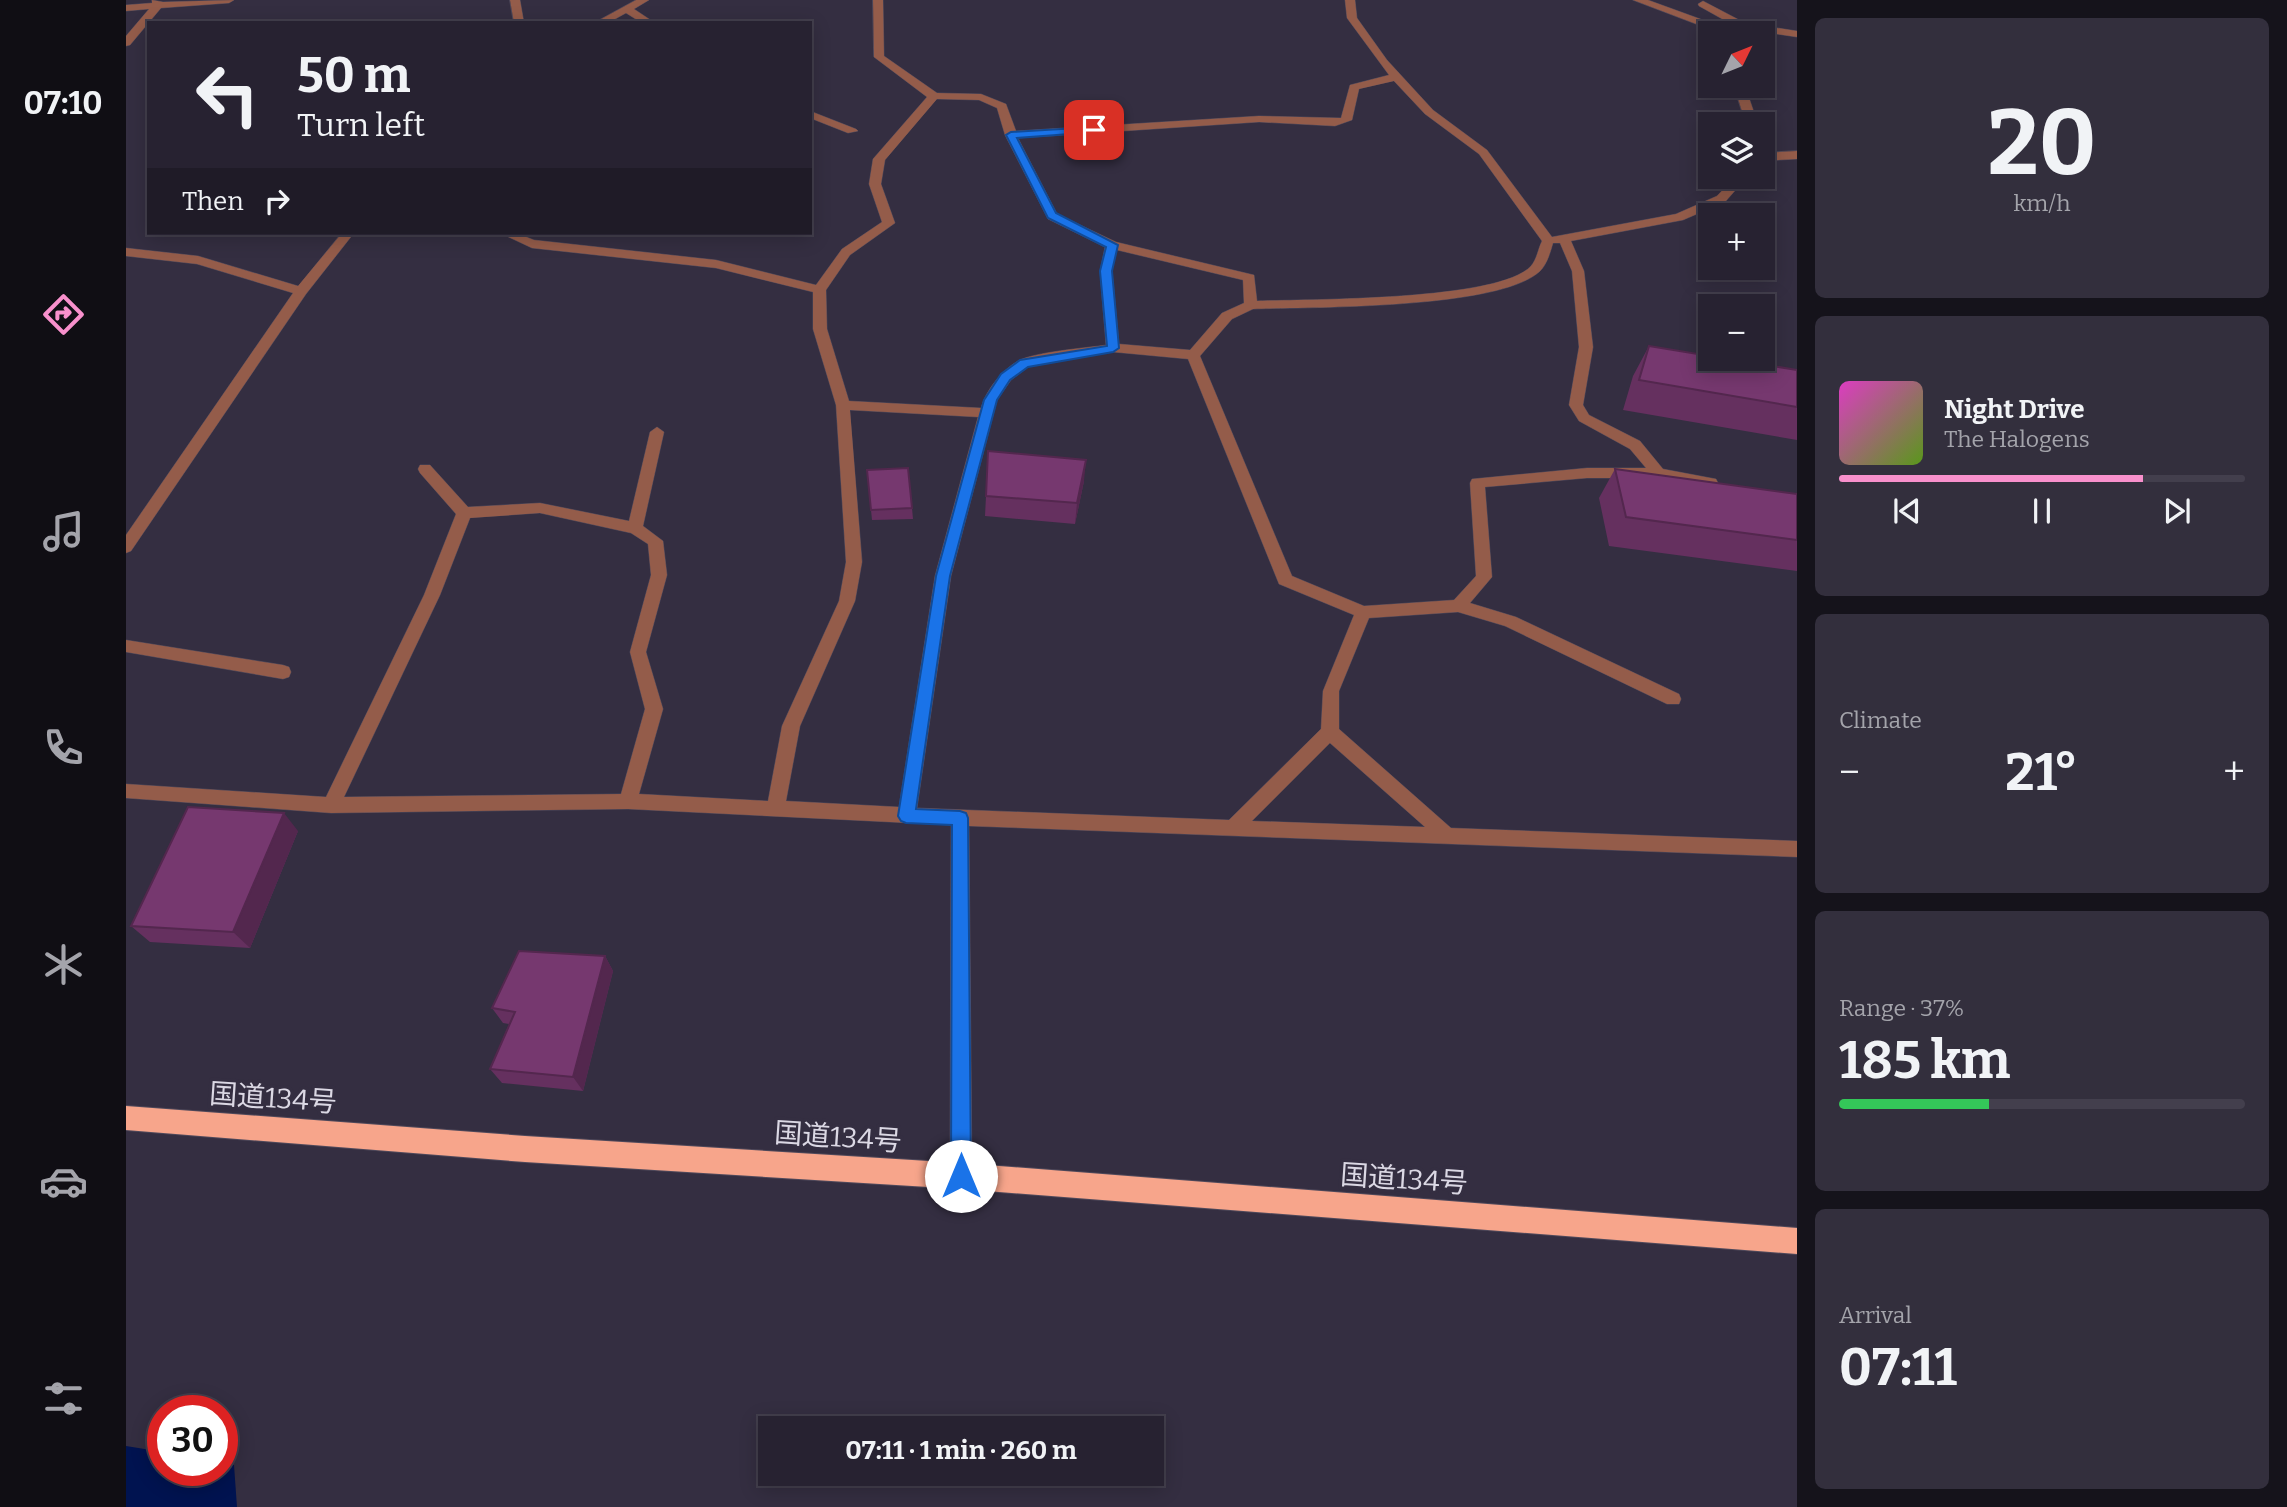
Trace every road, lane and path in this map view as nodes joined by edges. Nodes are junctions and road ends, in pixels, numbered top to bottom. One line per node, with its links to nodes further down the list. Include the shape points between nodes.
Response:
1 (229, 0): 7 (street)
2 (515, 0): 11 (street)
3 (644, 0): 10 (street)
4 (878, 0): 20 (street, via 879,57)
5 (1350, 0): 19 (street, via 1352,18)
6 (1638, 0): 15 (street)
7 (158, 3): 9 (street); 18 (street)
8 (1703, 4): 14 (street)
9 (126, 8)
10 (627, 10): 12 (street); 13 (street)
11 (519, 21)
12 (603, 21)
13 (646, 21)
14 (1733, 21)
15 (1698, 22)
16 (1775, 31): 17 (street)
17 (1797, 34)
18 (126, 43)
19 (1397, 77): 23 (street, via 1353,87 1346,120 1335,123 1259,119); 30 (street, via 1429,112 1483,152)
20 (934, 96): 23 (street, via 981,97 1003,106); 33 (street, via 879,159 875,184 889,223 846,252)
21 (812, 115): 22 (street)
22 (852, 131)
23 (1011, 135): 31 (street, via 1052,215)
24 (1797, 155): 25 (street)
25 (1775, 156)
26 (1730, 189): 29 (street, via 1721,199 1679,217)
27 (346, 235): 34 (street)
28 (511, 235): 33 (street, via 532,244 716,264)
29 (1564, 238): 30 (street); 42 (street, via 1578,271 1586,346 1576,405 1584,418 1635,445)
30 (1548, 241): 35 (street, via 1536,269 1508,284 1422,298)
31 (1112, 245): 35 (street, via 1249,278); 36 (street, via 1106,271)
32 (126, 252): 34 (street, via 198,260)
33 (819, 289): 38 (street, via 820,329)
34 (301, 291): 46 (street)
35 (1251, 305): 37 (street, via 1227,316)
36 (1113, 348): 37 (street); 39 (street, via 1024,363 1006,377)
37 (1193, 355): 48 (street, via 1285,580)
38 (843, 405): 39 (street); 56 (street, via 854,562 847,601 791,726)
39 (985, 413): 57 (street, via 943,576)
40 (657, 432): 45 (street)
41 (425, 469): 44 (street)
42 (1658, 473): 43 (street); 47 (street, via 1587,473 1477,484 1484,577)
43 (1721, 485)
44 (464, 513): 45 (street, via 540,508); 55 (street, via 432,595)
45 (635, 528): 54 (street, via 655,541 659,575 638,652 654,709)
46 (126, 547)
47 (1458, 606): 48 (street); 51 (street, via 1510,621)
48 (1363, 612): 52 (street, via 1331,691)
49 (126, 646): 50 (street)
50 (283, 672)
51 (1673, 699)
52 (1330, 732): 59 (street); 60 (street)
53 (126, 791): 55 (street)
54 (628, 801): 55 (street); 56 (street)
55 (331, 805)
56 (776, 807): 57 (street)
57 (906, 816): 58 (street)
58 (960, 818): 59 (street); 63 (street)
59 (1233, 828): 60 (street)
60 (1446, 835): 61 (street)
61 (1797, 849)
62 (126, 1118): 63 (highway, 国道134号)
63 (961, 1176): 64 (highway, 国道134号)
64 (1797, 1241)

